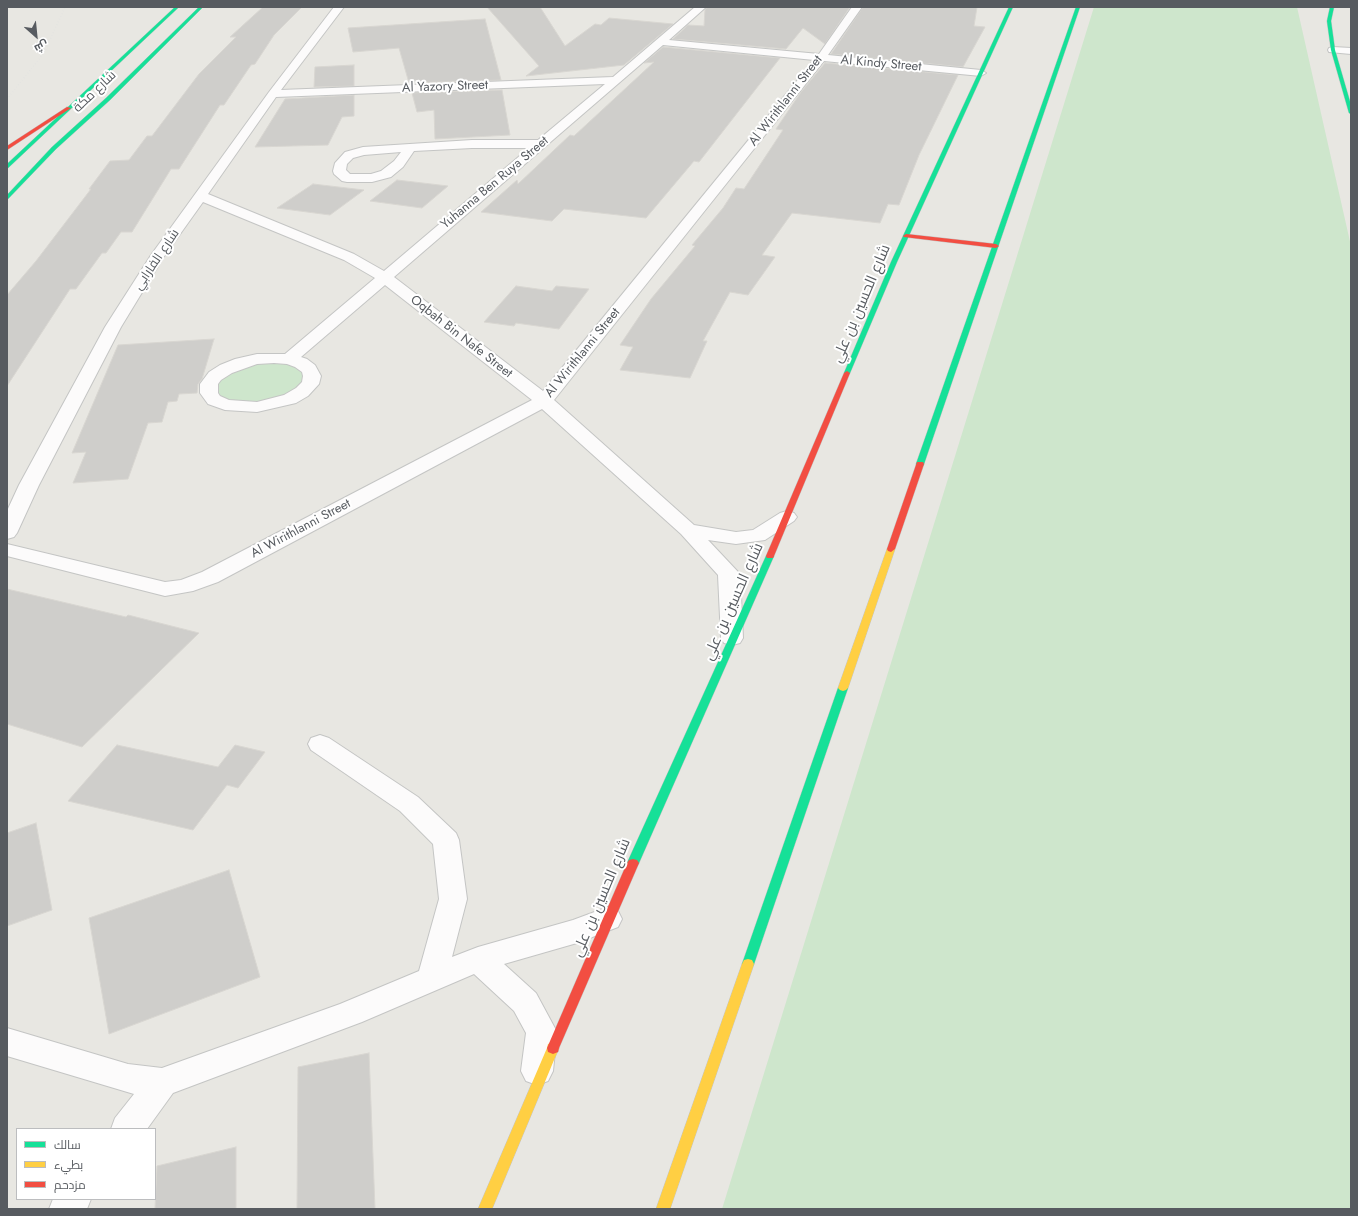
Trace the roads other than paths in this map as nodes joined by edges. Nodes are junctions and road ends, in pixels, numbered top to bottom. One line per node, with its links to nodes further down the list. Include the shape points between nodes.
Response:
1 (177, 7): 16 (main road, شارع مكة)
2 (202, 7): 23 (main road, شارع مكة, via 54,148)
3 (339, 7): 15 (street, شارع الفارابي)
4 (701, 7): 9 (street, Yuhanna Ben Ruya Street)
5 (857, 7): 12 (street, Al Wirithlanni Street)
6 (1011, 7): 13 (main road, شارع الحسين بن علي)
7 (1078, 7): 25 (main road)
8 (1332, 7): 10 (main road, via 1329,21)
9 (662, 42): 12 (street, Al Kindy Street); 14 (street, Yuhanna Ben Ruya Street)
10 (1333, 50): 11 (street); 17 (main road)
11 (1351, 51)
12 (821, 58): 13 (street, Al Kindy Street); 28 (street, Al Wirithlanni Street)
13 (981, 73): 24 (main road, شارع الحسين بن علي)
14 (616, 80): 15 (street, Al Yazory Street); 18 (street, Yuhanna Ben Ruya Street)
15 (273, 94): 22 (street, شارع الفارابي)
16 (69, 108): 19 (main road); 21 (main road, شارع مكة)
17 (1351, 113)
18 (542, 144): 20 (street, via 472,144); 26 (street, Yuhanna Ben Ruya Street)
19 (7, 148)
20 (409, 149): 20 (street, via 357,152 349,155 341,163 339,171 347,178 372,178 386,174 399,164)
21 (7, 167)
22 (201, 196): 26 (street, Oqbah Bin Nafe Street, via 349,257); 31 (street, شارع الفارابي, via 156,258 113,327 29,485)
23 (7, 198)
24 (906, 236): 25 (main road); 29 (main road, شارع الحسين بن علي)
25 (996, 246): 45 (main road)
26 (384, 277): 27 (street, Yuhanna Ben Ruya Street); 28 (street, Oqbah Bin Nafe Street)
27 (289, 359): 27 (street, via 257,359 226,369 215,376 209,384 209,393 214,400 225,405 240,407 263,406 290,399 310,384 312,376 309,369 301,363)
28 (544, 401): 30 (street, Oqbah Bin Nafe Street); 32 (street, Al Wirithlanni Street, via 210,577 185,586 165,589)
29 (787, 517): 30 (street, via 758,536 736,538); 33 (main road, شارع الحسين بن علي)
30 (688, 530): 33 (street, Oqbah Bin Nafe Street, via 729,574)
31 (7, 533)
32 (7, 550)
33 (732, 638): 35 (main road, شارع الحسين بن علي)
34 (320, 744): 37 (street, via 409,804 446,840 453,899)
35 (608, 919): 36 (street, via 577,931); 40 (main road, شارع الحسين بن علي)
36 (478, 959): 37 (street); 40 (street, via 525,1002 542,1032)
37 (431, 980): 39 (street, via 351,1013)
38 (7, 1042): 39 (street, via 128,1079)
39 (162, 1083): 41 (street)
40 (534, 1096): 44 (main road, شارع الحسين بن علي)
41 (128, 1128)
42 (73, 1200): 43 (street)
43 (66, 1209)
44 (485, 1209)
45 (663, 1209)

